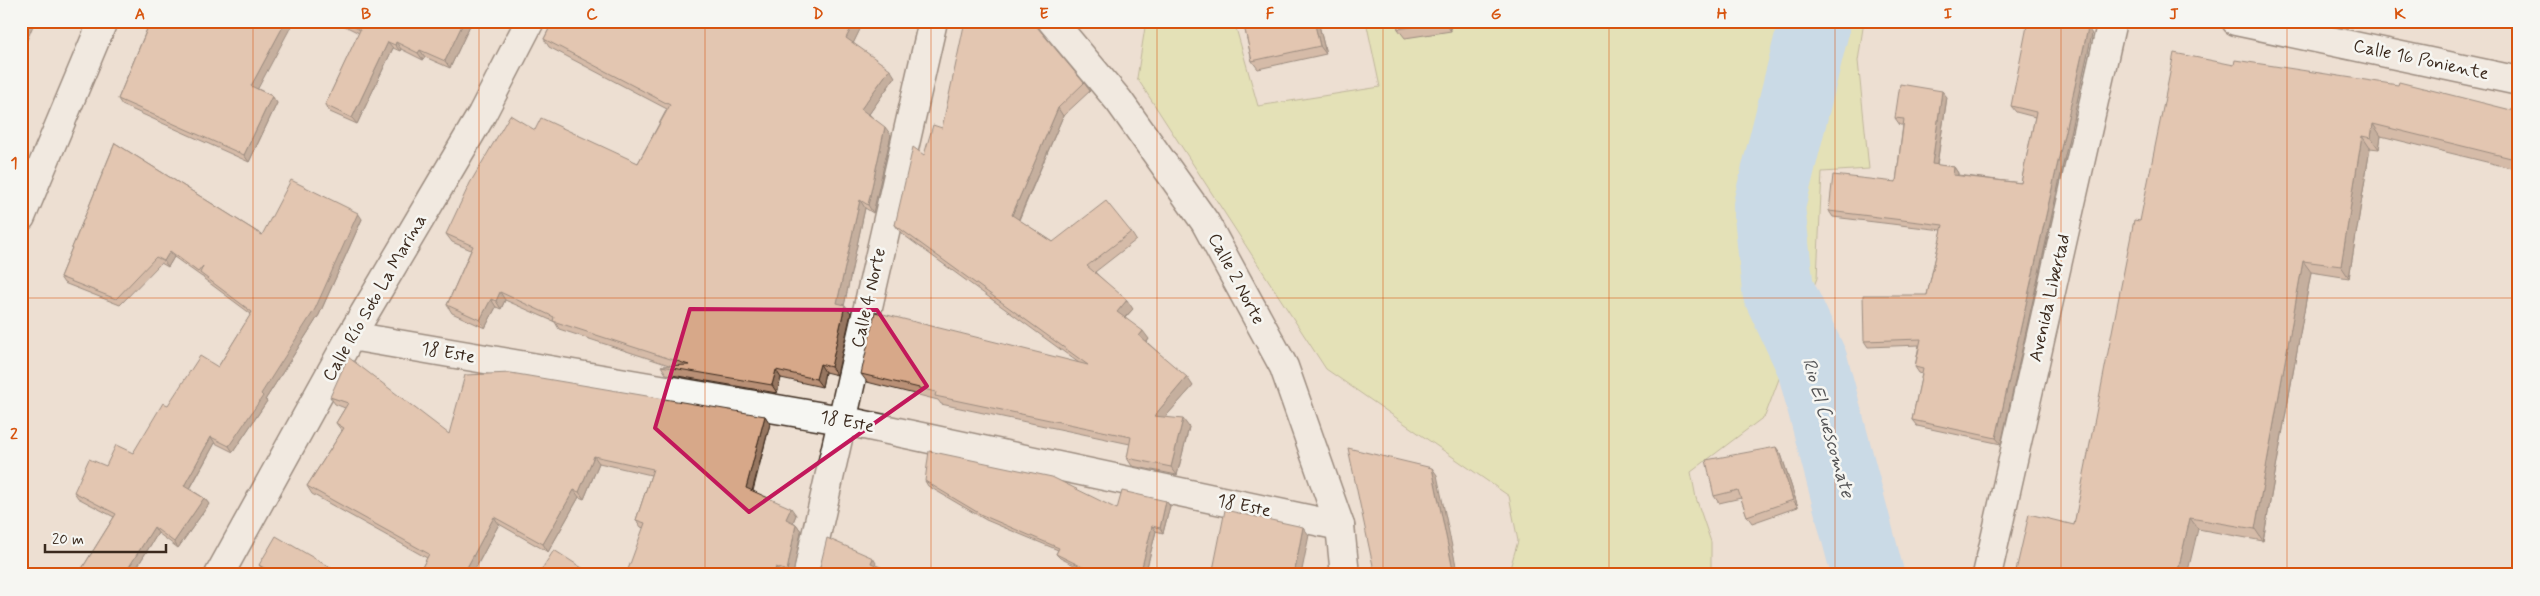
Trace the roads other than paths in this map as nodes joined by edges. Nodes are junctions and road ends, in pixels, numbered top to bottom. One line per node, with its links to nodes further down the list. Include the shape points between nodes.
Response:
1 (104, 21): 8 (street)
2 (530, 21): 9 (street, Calle Río Soto La Marina, via 482,114)
3 (932, 21): 10 (street, Calle 4 Norte)
4 (1052, 21): 11 (street, Calle 2 Norte, via 1119,101 1205,222 1284,367)
5 (2112, 21): 15 (street, Avenida Libertad)
6 (2236, 21): 7 (street, Calle 16 Poniente)
7 (2519, 81)
8 (21, 217)
9 (352, 336): 10 (street, 18 Este); 12 (street, Calle Río Soto La Marina)
10 (841, 420): 11 (street, 18 Este); 13 (street, Calle 4 Norte)
11 (1340, 526): 14 (street, Calle 2 Norte)
12 (219, 575)
13 (807, 575)
14 (1345, 575)
15 (1987, 575)

